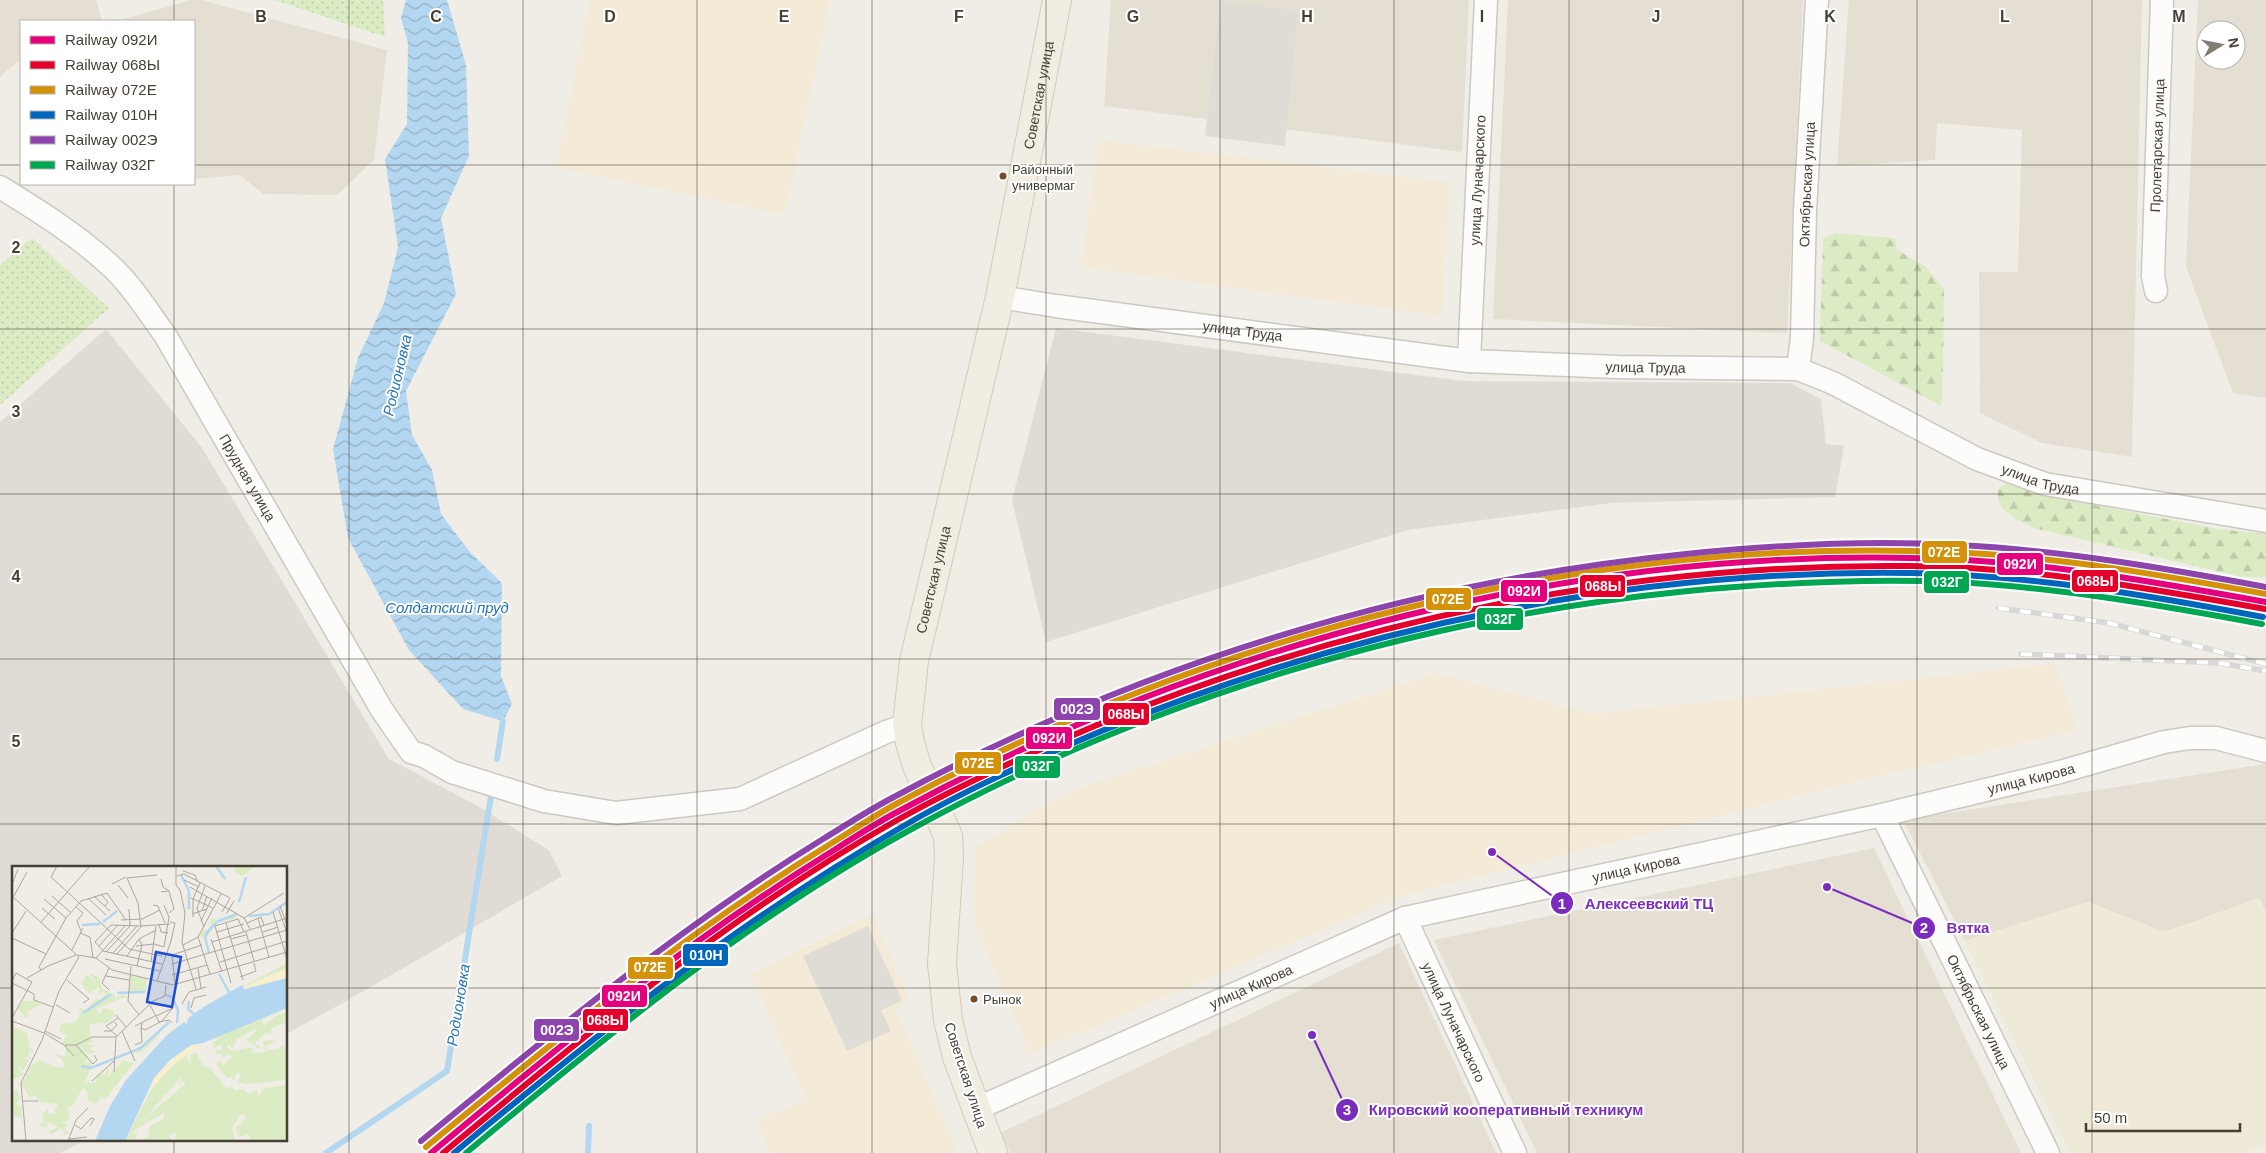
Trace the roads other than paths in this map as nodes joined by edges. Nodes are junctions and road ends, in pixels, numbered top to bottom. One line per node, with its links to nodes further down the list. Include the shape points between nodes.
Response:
1 (1057, 0): 7 (main road, Советская улица)
2 (1486, 0): 8 (street, улица Луначарского)
3 (1817, 0): 9 (street, Октябрьская улица)
4 (2162, 0): 6 (street, Пролетарская улица, via 2153,276)
5 (0, 187): 11 (street, Прудная улица, via 82,242 114,269 141,301 165,335 382,710 411,752 452,772 544,801 616,813 740,799)
6 (2156, 291)
7 (1000, 297): 8 (street, улица Труда); 11 (main road, Советская улица, via 914,661)
8 (1469, 361): 9 (street, улица Труда, via 1618,367)
9 (1798, 368): 10 (street, улица Труда, via 1833,382 1977,459 2045,484)
10 (2266, 521)
11 (907, 725): 15 (main road, Советская улица, via 917,766 948,836 942,963 944,990 948,1020)
12 (2266, 751): 13 (street, улица Кирова, via 2216,738 2164,742 2060,772)
13 (1882, 815): 14 (street, улица Кирова); 18 (street, Октябрьская улица)
14 (1405, 918): 15 (street, улица Кирова); 17 (street, улица Луначарского)
15 (976, 1110): 16 (main road, Советская улица)
16 (993, 1153)
17 (1515, 1153)
18 (2048, 1153)

